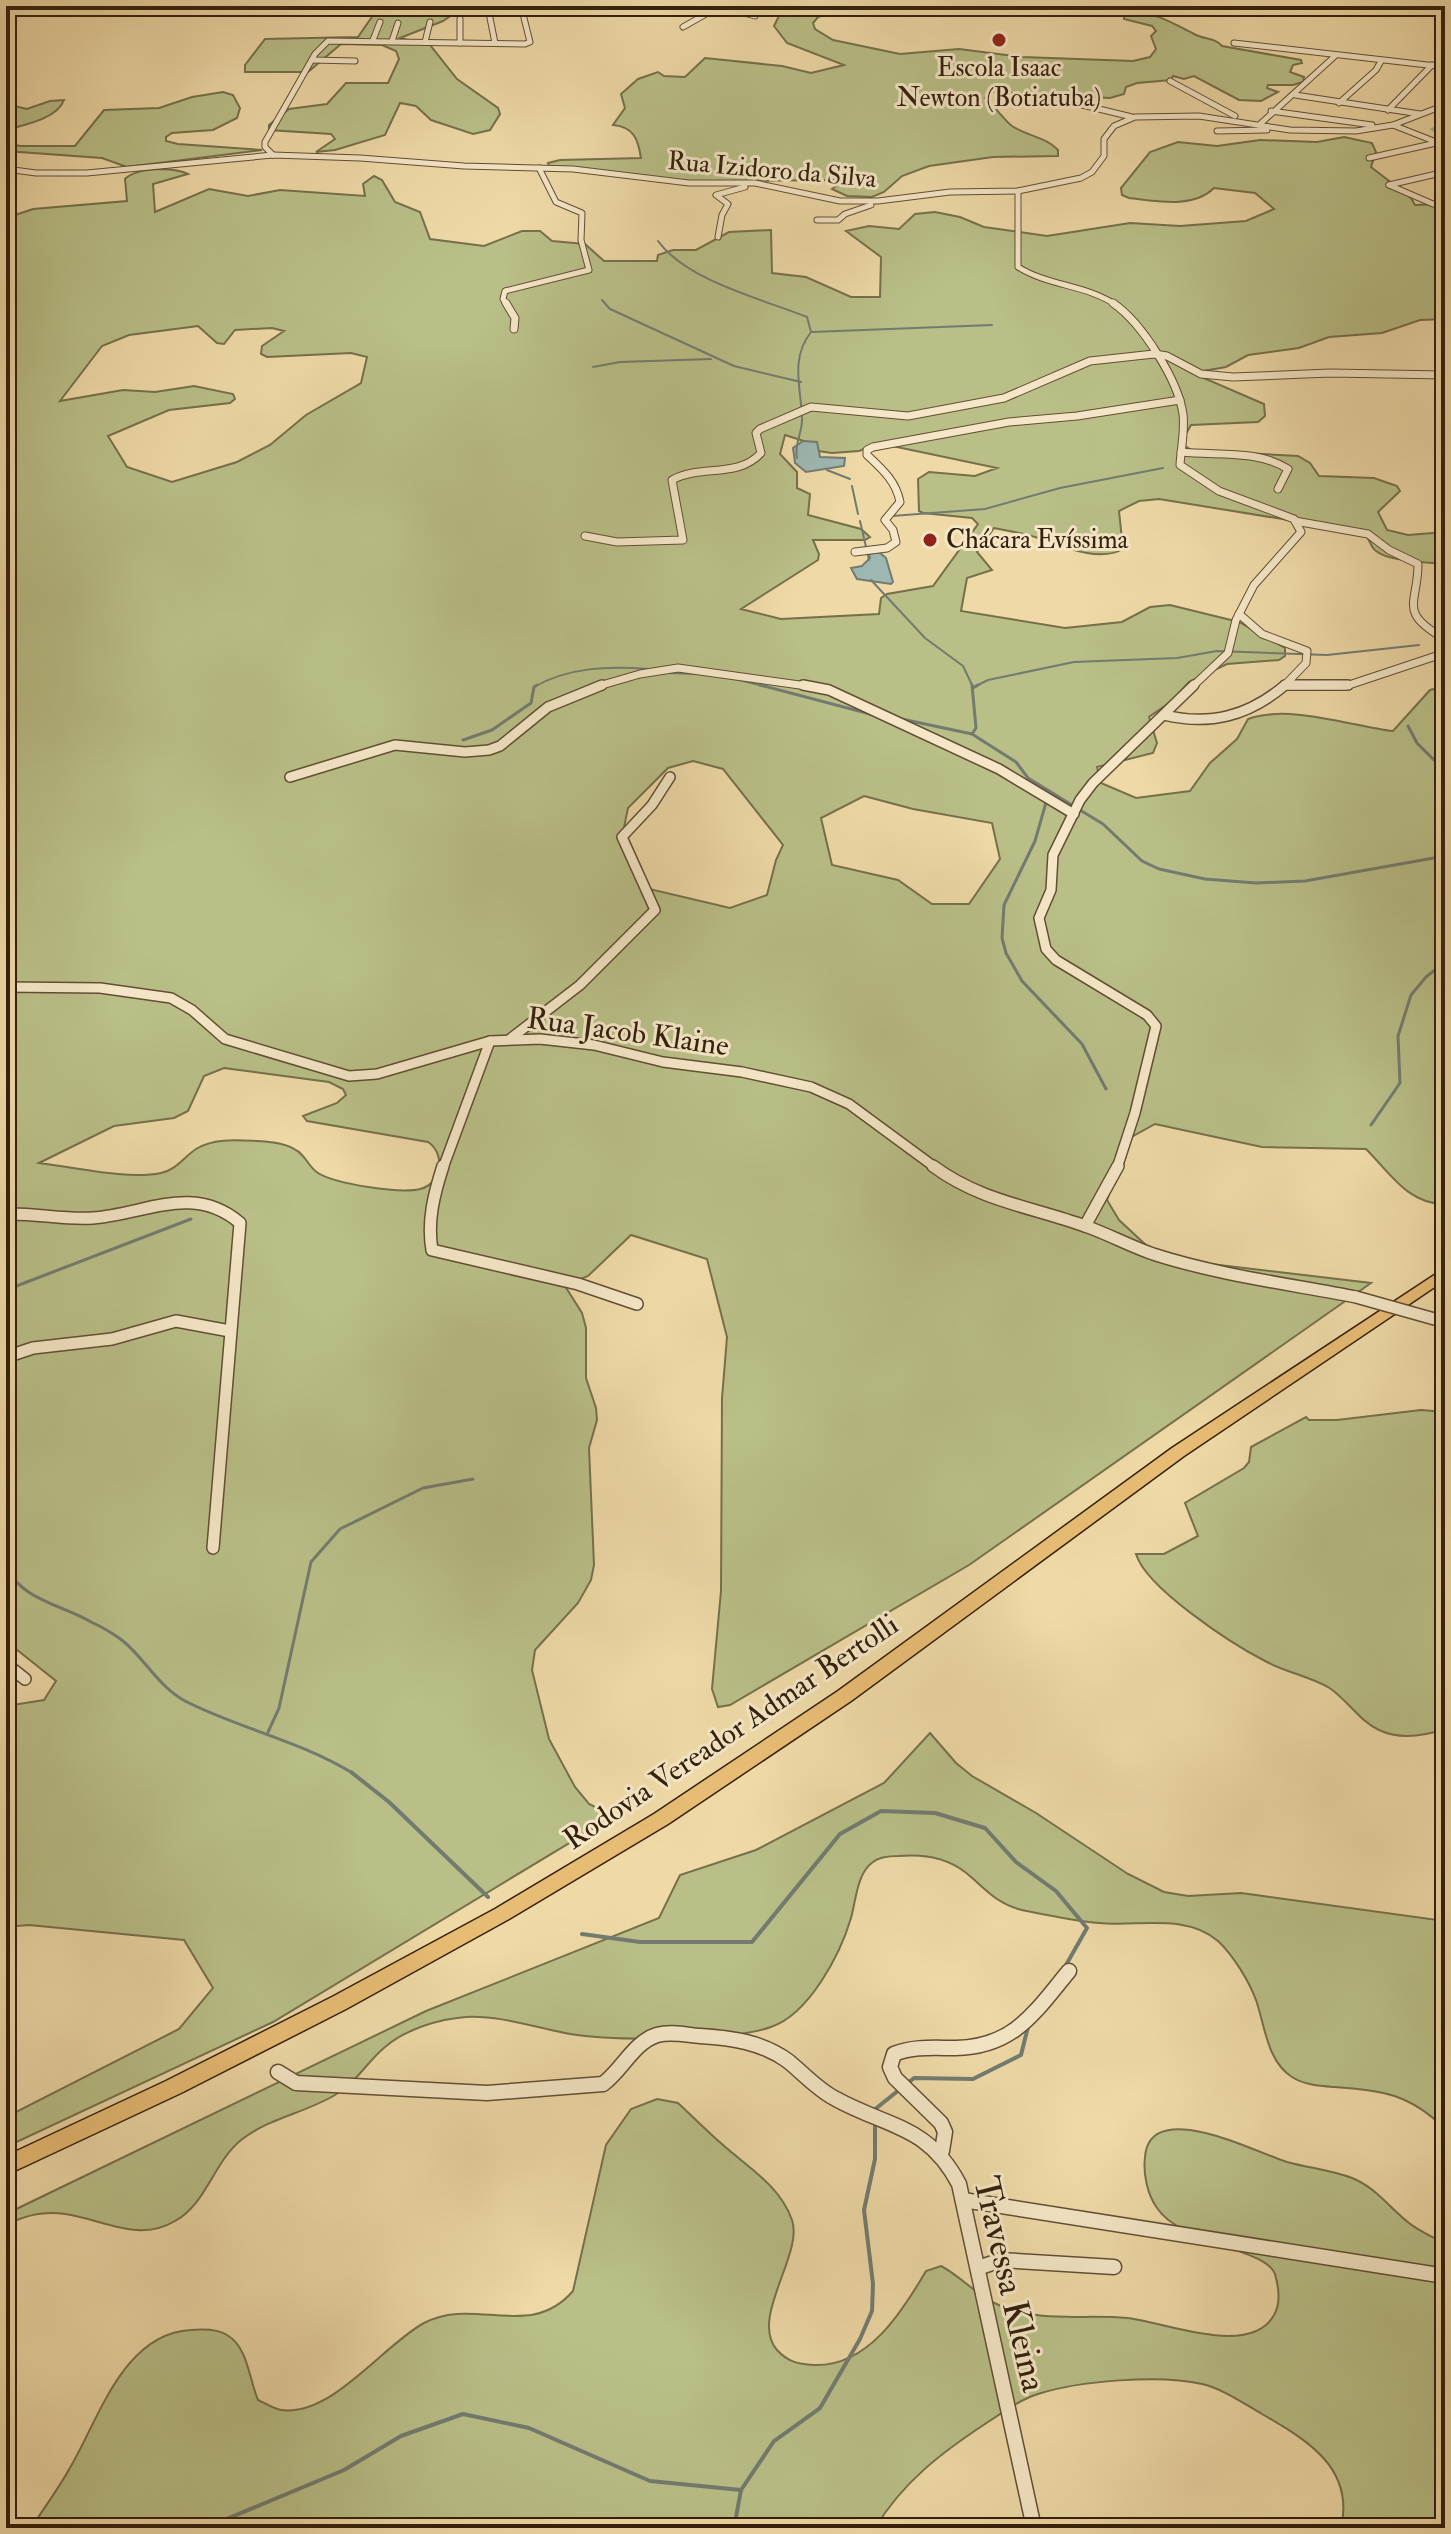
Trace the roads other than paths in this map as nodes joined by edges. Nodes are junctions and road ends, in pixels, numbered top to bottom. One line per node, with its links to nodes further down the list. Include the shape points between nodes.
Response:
1 (570, 6): 17 (street, via 523,14 528,43)
2 (707, 6): 12 (street, via 706,14)
3 (719, 6): 6 (street)
4 (1097, 6): 5 (street, via 1113,11)
5 (1144, 6)
6 (755, 16)
7 (490, 18): 17 (street)
8 (460, 19): 16 (street)
9 (380, 22): 13 (street)
10 (430, 22): 15 (street)
11 (398, 23): 14 (street)
12 (683, 27)
13 (373, 40): 14 (street); 20 (street, via 328,41)
14 (392, 41): 15 (street)
15 (425, 42): 16 (street)
16 (460, 43): 17 (street)
17 (495, 43)
18 (1234, 43): 19 (street)
19 (1335, 56): 22 (street); 26 (street)
20 (312, 60): 21 (street); 42 (street, via 265,142)
21 (355, 61)
22 (1381, 61): 23 (street); 28 (street)
23 (1432, 65): 24 (street); 30 (street)
24 (1445, 67)
25 (1170, 81): 34 (street)
26 (1295, 95): 28 (street); 31 (street)
27 (1045, 96): 33 (street)
28 (1339, 103): 30 (street)
29 (1445, 105): 32 (street)
30 (1388, 110): 32 (street)
31 (1271, 111): 35 (street); 37 (street)
32 (1423, 115): 36 (street)
33 (1135, 117): 34 (street); 48 (street, Rua Izidoro da Silva, via 1114,126 1092,172)
34 (1250, 122): 35 (street)
35 (1259, 125): 38 (street)
36 (1393, 125): 37 (street); 40 (street)
37 (1383, 127): 38 (street)
38 (1290, 130): 39 (street)
39 (1217, 131)
40 (1437, 143): 41 (street); 43 (street)
41 (1445, 144)
42 (273, 155): 44 (street, Rua Izidoro da Silva); 45 (street, Rua Izidoro da Silva, via 87,173)
43 (1369, 158)
44 (539, 168): 47 (street, Rua Izidoro da Silva, via 689,183); 53 (street, via 556,202 582,213 581,240 589,270 505,291)
45 (6, 169)
46 (1445, 172): 50 (street, via 1389,185)
47 (743, 182): 49 (street, Rua Izidoro da Silva, via 840,201); 52 (street, via 746,186 716,195 728,204)
48 (1018, 191): 49 (street, Rua Izidoro da Silva); 54 (street, via 1018,267 1030,276 1110,300 1129,316)
49 (878, 201): 51 (street, via 838,220)
50 (1445, 204)
51 (817, 220)
52 (718, 237)
53 (514, 329)
54 (1154, 354): 55 (street, via 1201,374 1233,377); 56 (street); 60 (street, via 1090,361 1004,398 908,416 811,407 760,429 756,433 761,453 756,460 727,472 672,480 683,540 617,542)
55 (1445, 375)
56 (1180, 400): 57 (street); 61 (street, via 1009,422 873,447 867,455 899,494 900,502 885,520 896,542)
57 (1181, 452): 58 (street, via 1276,461 1288,469); 59 (street, via 1180,465 1190,474)
58 (1278, 489)
59 (1295, 521): 62 (street, via 1301,532 1254,585); 63 (street, via 1368,534 1418,564 1411,589 1418,622)
60 (585, 536)
61 (855, 552)
62 (1239, 614): 65 (street, via 1262,634 1307,651 1306,663); 66 (street, via 1228,653)
63 (1445, 639)
64 (1445, 646): 65 (street, via 1439,655 1346,686)
65 (1284, 686): 66 (street, via 1270,700 1219,721)
66 (1164, 715): 69 (street, via 1093,783)
67 (290, 777): 69 (street, via 395,745 489,750 548,707 580,692 678,668 829,690 999,769)
68 (670, 777): 71 (street, via 622,837 655,910 580,985)
69 (1074, 814): 74 (street, via 1053,855 1051,890 1039,918 1046,949 1156,1026 1126,1150)
70 (6, 987): 72 (street, Rua Jacob Klaine, via 158,995 186,1005 225,1039 349,1076 377,1074)
71 (510, 1039): 72 (street, Rua Jacob Klaine); 74 (street, Rua Jacob Klaine, via 594,1045 811,1087 849,1104 958,1185)
72 (490, 1041): 76 (street, via 430,1209 427,1241 432,1250 578,1284)
73 (6, 1214): 78 (street, via 100,1217 190,1203 226,1211 240,1223 241,1232)
74 (1085, 1226): 77 (street, Rua Jacob Klaine, bridge, via 1153,1254 1356,1297)
75 (1445, 1273): 86 (highway, Rodovia Vereador Admar Bertolli, via 1145,1476 932,1634 651,1826 514,1909 385,1978 147,2102)
76 (637, 1304)
77 (1441, 1321)
78 (230, 1331): 79 (street, via 176,1321 112,1339 33,1348); 80 (street)
79 (6, 1357)
80 (213, 1548)
81 (6, 1664): 82 (street)
82 (25, 1679)
83 (1069, 1971): 85 (street, via 1012,2036 980,2049 907,2048 894,2054 890,2067 895,2078 941,2123)
84 (278, 2072): 85 (street, Travessa Kleina, via 296,2083 487,2093 590,2086 613,2078 644,2040 668,2033 755,2044 780,2053 832,2097)
85 (942, 2151): 87 (street, Travessa Kleina)
86 (6, 2166)
87 (963, 2200): 89 (street, Travessa Kleina); 90 (street)
88 (1114, 2267): 89 (street, via 1001,2260)
89 (978, 2268): 91 (street, Travessa Kleina)
90 (1445, 2276)
91 (1034, 2528)

